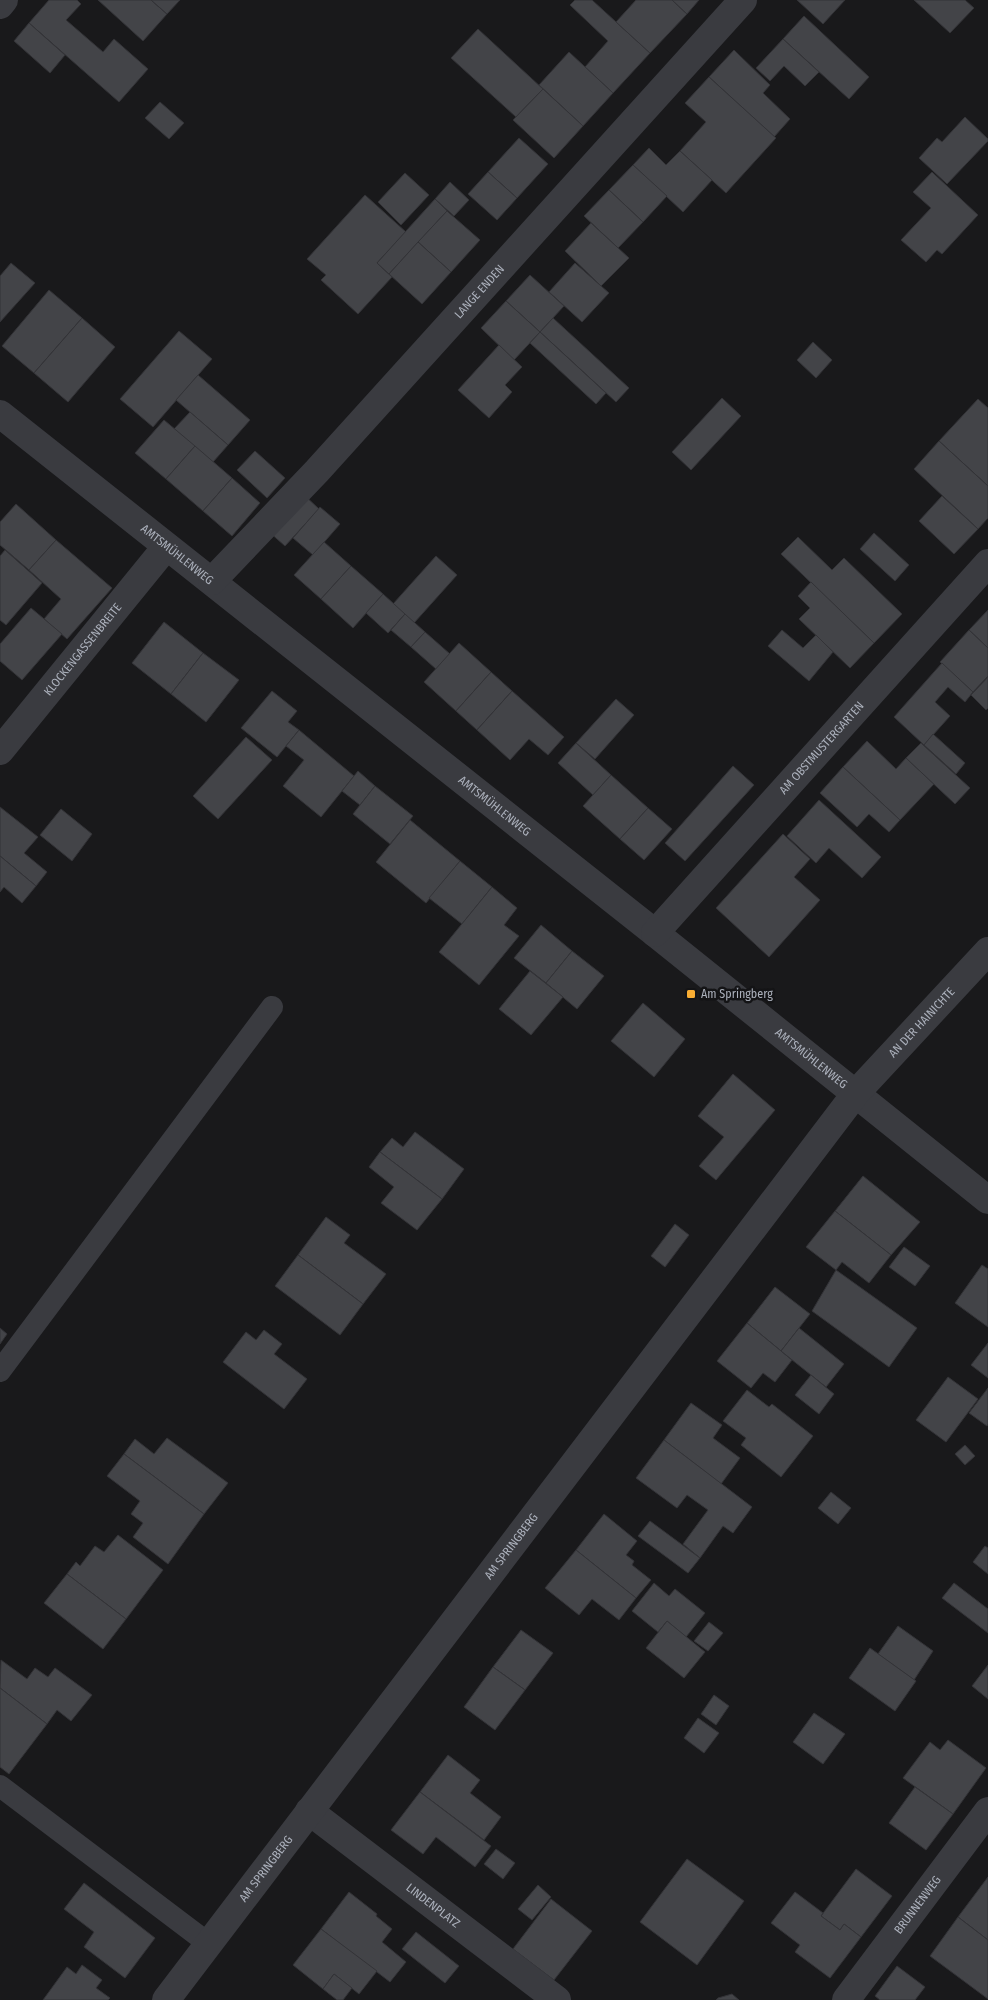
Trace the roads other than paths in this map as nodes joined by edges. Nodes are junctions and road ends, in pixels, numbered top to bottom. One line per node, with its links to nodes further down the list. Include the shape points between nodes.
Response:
1 (4, 0): 3 (street)
2 (743, 0): 7 (street, LANGE ENDEN, via 317,471)
3 (0, 5)
4 (0, 414): 5 (street, AMTSMÜHLENWEG)
5 (166, 547): 7 (street, AMTSMÜHLENWEG); 8 (street, KLOCKENGASSENBREITE)
6 (988, 564): 9 (street, AM OBSTMUSTERGARTEN)
7 (212, 581): 9 (street, AMTSMÜHLENWEG)
8 (0, 752)
9 (655, 933): 12 (street, AMTSMÜHLENWEG)
10 (988, 951): 12 (street, AN DER HAINICHTE)
11 (272, 1007): 14 (lane)
12 (856, 1093): 13 (street, AMTSMÜHLENWEG); 16 (street, AM SPRINGBERG)
13 (988, 1200)
14 (0, 1371)
15 (0, 1786): 18 (lane)
16 (308, 1810): 18 (street, AM SPRINGBERG); 20 (street, LINDENPLATZ)
17 (988, 1811): 21 (street, BRUNNENWEG)
18 (209, 1944): 19 (street, AM SPRINGBERG)
19 (166, 2000)
20 (557, 2000)
21 (846, 2000)

